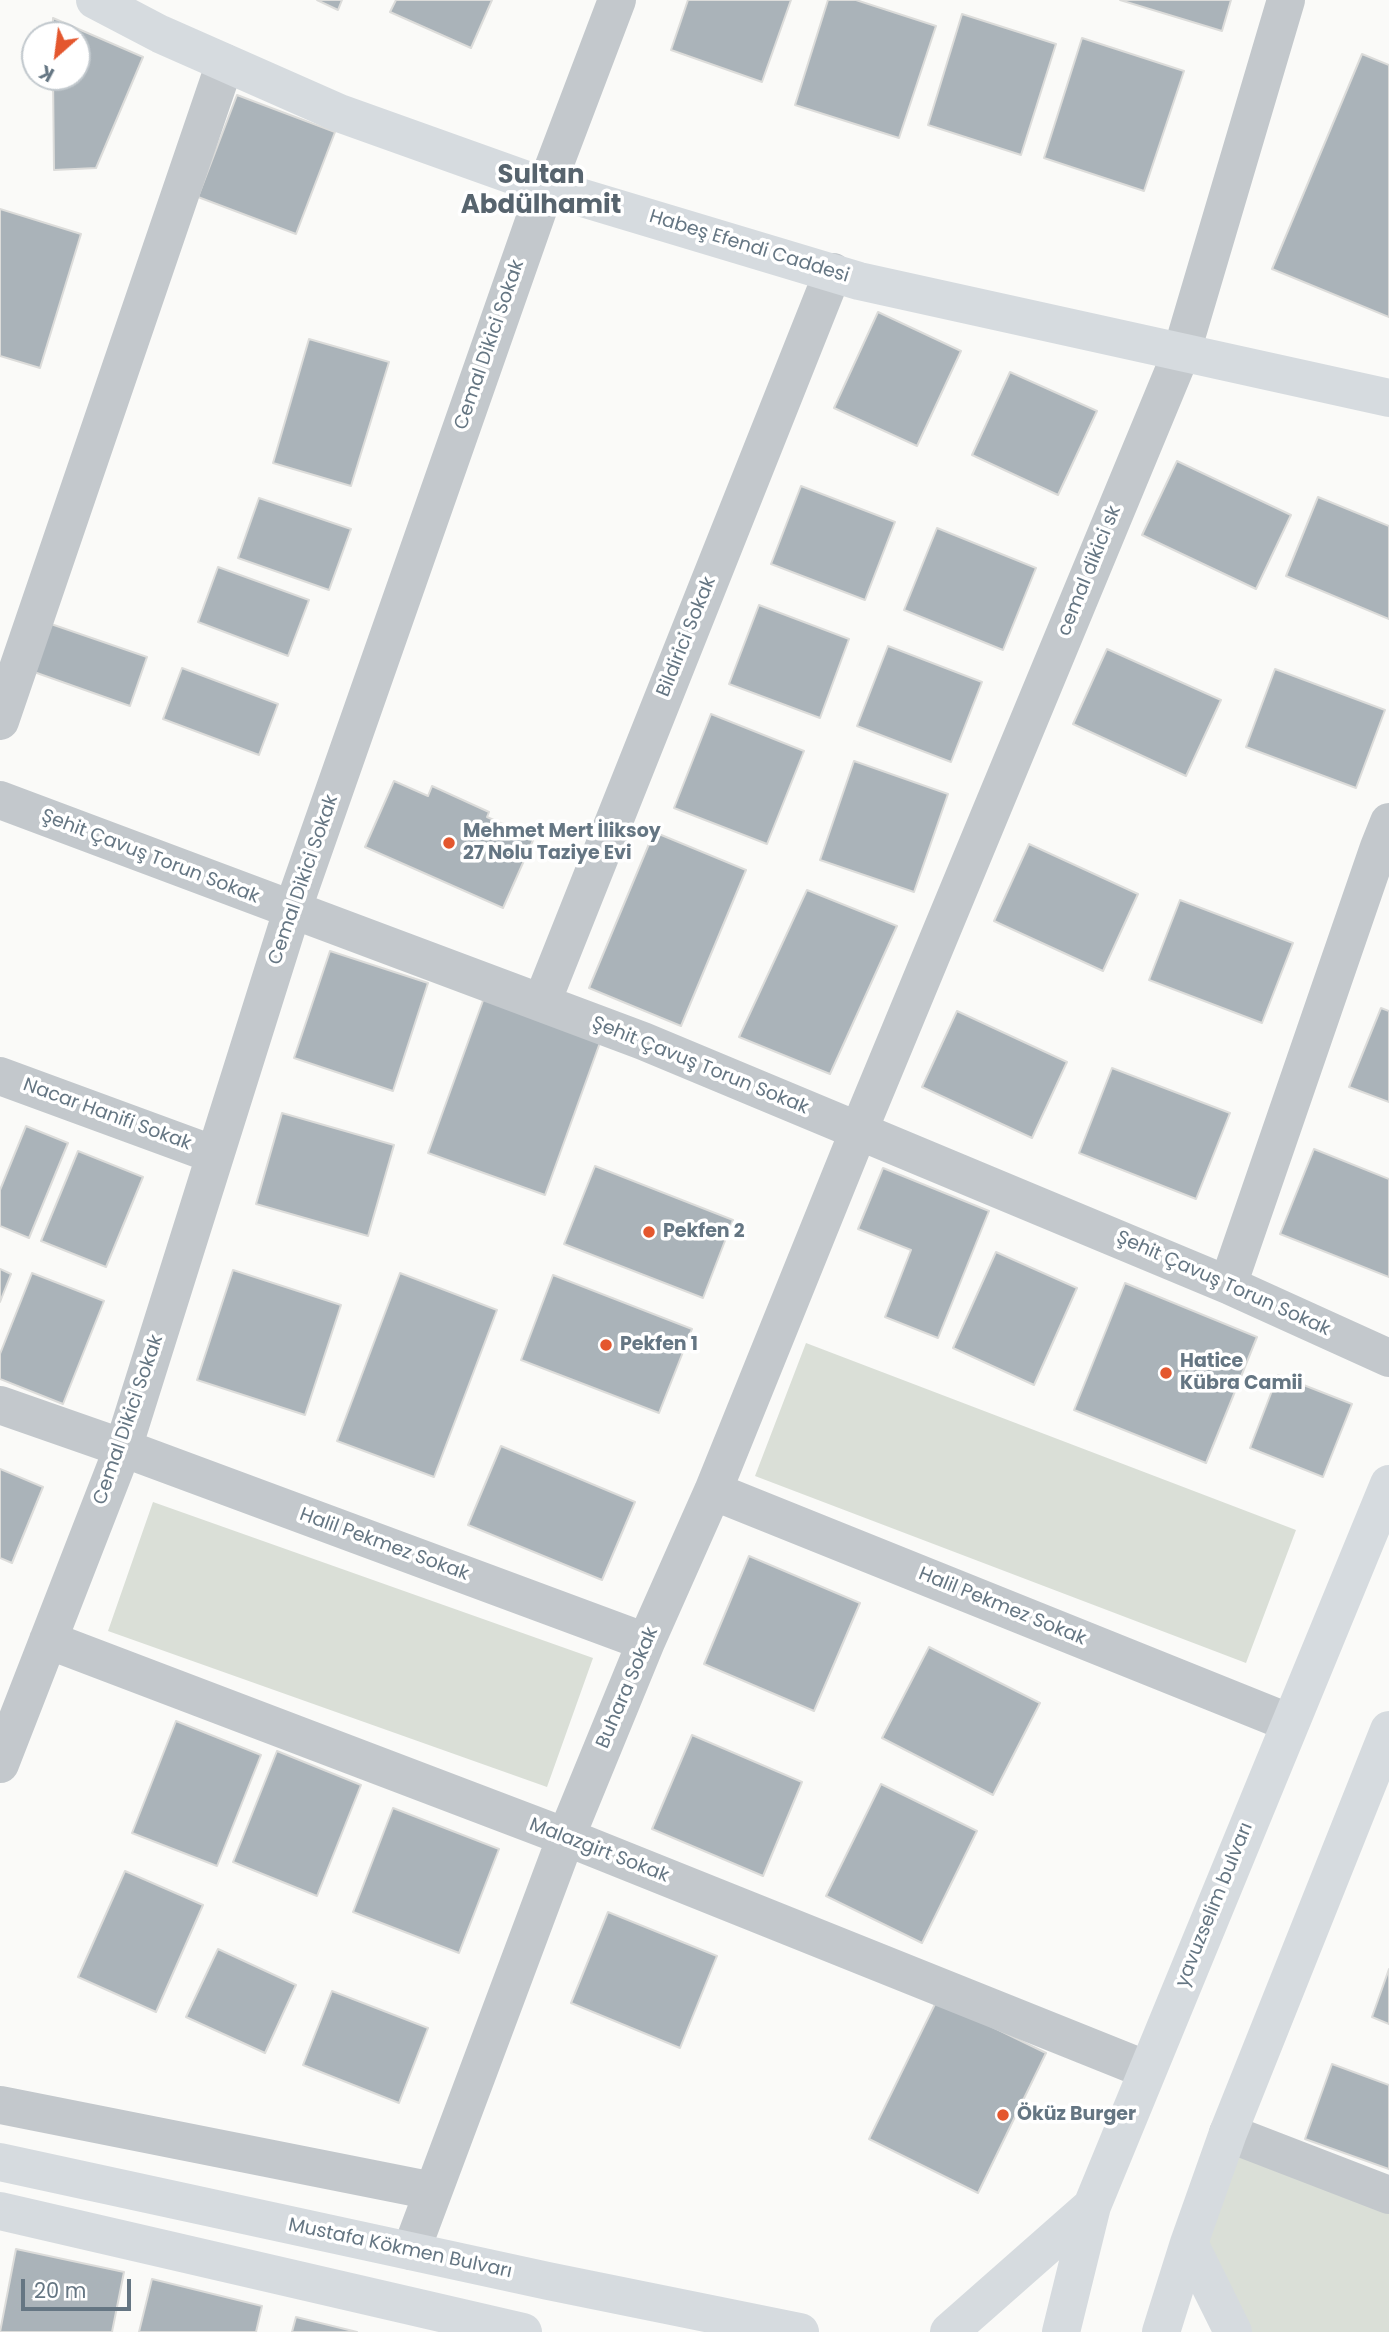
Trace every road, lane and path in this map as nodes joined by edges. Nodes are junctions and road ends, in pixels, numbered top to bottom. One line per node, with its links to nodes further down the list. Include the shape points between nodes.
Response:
1 (95, 0): 4 (main road, Habeş Efendi Caddesi)
2 (617, 0): 5 (street, Cemal Dikici Sokak)
3 (1286, 0): 7 (street, cemal dikici sk)
4 (225, 63): 5 (main road, Habeş Efendi Caddesi, via 339,113); 9 (street)
5 (546, 187): 6 (main road, Habeş Efendi Caddesi); 12 (street, Cemal Dikici Sokak)
6 (833, 272): 7 (main road, Habeş Efendi Caddesi); 13 (street, Bildirici Sokak)
7 (1182, 351): 8 (main road, Habeş Efendi Caddesi); 15 (street, cemal dikici sk)
8 (1389, 398)
9 (0, 721)
10 (0, 800): 12 (street, Şehit Çavuş Torun Sokak)
11 (1389, 822): 17 (street)
12 (292, 911): 13 (street, Şehit Çavuş Torun Sokak); 16 (street, Cemal Dikici Sokak)
13 (542, 1002): 15 (street, Şehit Çavuş Torun Sokak)
14 (0, 1076): 16 (street, Nacar Hanifi Sokak)
15 (859, 1130): 17 (street, Şehit Çavuş Torun Sokak); 22 (street, Buhara Sokak)
16 (215, 1155): 20 (street, Cemal Dikici Sokak)
17 (1228, 1284): 18 (street, Şehit Çavuş Torun Sokak)
18 (1389, 1357)
19 (0, 1405): 20 (street, Halil Pekmez Sokak)
20 (123, 1448): 23 (street, Cemal Dikici Sokak); 24 (street, Halil Pekmez Sokak)
21 (1389, 1484): 25 (main road, yavuzselim bulvarı)
22 (713, 1491): 24 (street, Buhara Sokak); 25 (street, Halil Pekmez Sokak)
23 (48, 1640): 27 (street, Cemal Dikici Sokak); 28 (street, Malazgirt Sokak)
24 (646, 1642): 28 (street, Buhara Sokak)
25 (1290, 1723): 29 (main road, yavuzselim bulvarı)
26 (1389, 1730): 31 (main road)
27 (1, 1759)
28 (566, 1837): 29 (street, Malazgirt Sokak); 33 (street, Buhara Sokak)
29 (1147, 2070): 35 (main road, yavuzselim bulvarı)
30 (0, 2105): 33 (street)
31 (1228, 2133): 34 (street); 37 (main road)
32 (0, 2162): 38 (main road, Mustafa Kökmen Bulvarı)
33 (433, 2191): 38 (street, Buhara Sokak)
34 (1389, 2195)
35 (1092, 2206): 41 (main road); 42 (main road, yavuzselim bulvarı)
36 (0, 2211): 39 (main road)
37 (1189, 2243): 43 (main road); 44 (main road)
38 (411, 2251): 40 (main road, Mustafa Kökmen Bulvarı)
39 (523, 2332)
40 (800, 2332)
41 (949, 2332)
42 (1061, 2332)
43 (1161, 2332)
44 (1233, 2332)

